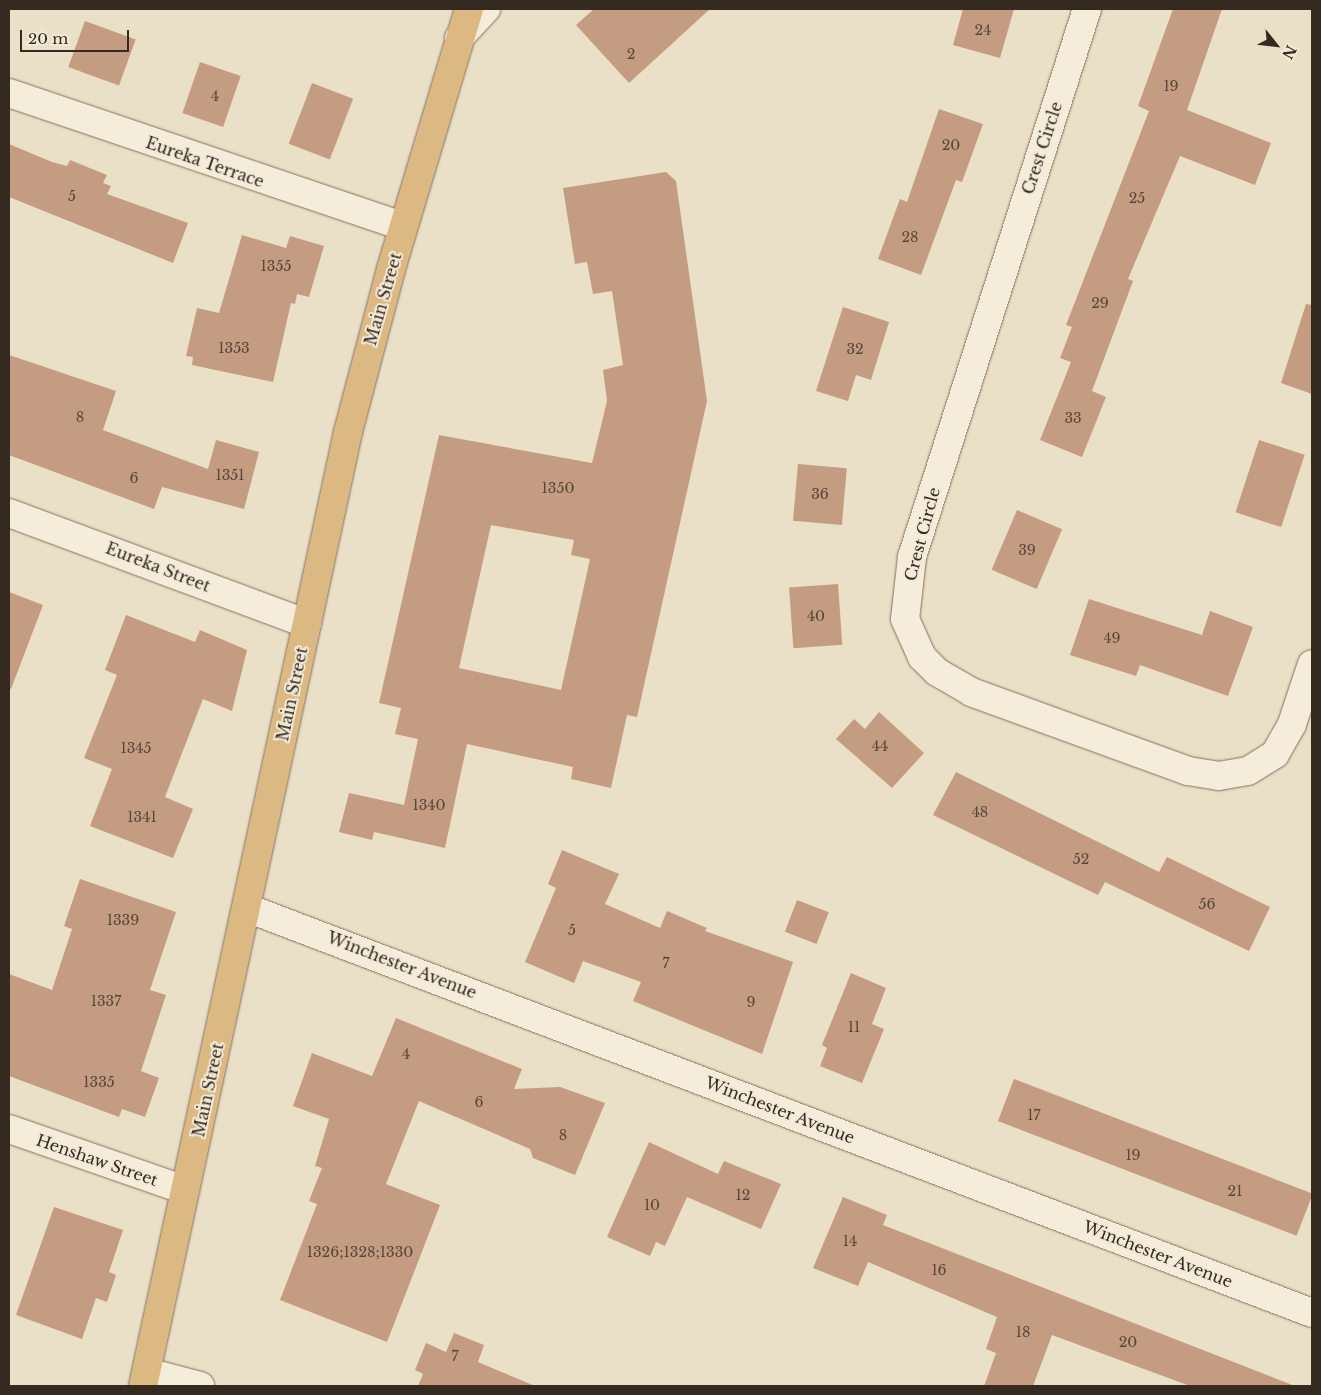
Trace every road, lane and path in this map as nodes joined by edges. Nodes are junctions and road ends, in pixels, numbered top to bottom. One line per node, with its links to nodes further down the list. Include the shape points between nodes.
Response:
1 (469, 9): 4 (highway, Main Street)
2 (486, 9): 4 (street)
3 (1087, 9): 9 (street, Crest Circle, via 912,557 905,599 908,625 922,657 936,672 971,692 1188,771 1219,776 1248,771 1275,754 1292,724)
4 (459, 38): 6 (highway, Main Street)
5 (9, 93): 6 (street, Eureka Terrace)
6 (403, 226): 8 (highway, Main Street, via 361,377)
7 (9, 513): 8 (street, Eureka Street)
8 (307, 624): 10 (highway, Main Street)
9 (1312, 664)
10 (247, 908): 12 (highway, Main Street); 13 (street, Winchester Avenue)
11 (9, 1129): 12 (street, Henshaw Street)
12 (185, 1190): 14 (highway, Main Street)
13 (1312, 1313)
14 (145, 1379): 15 (street)
15 (200, 1386)

